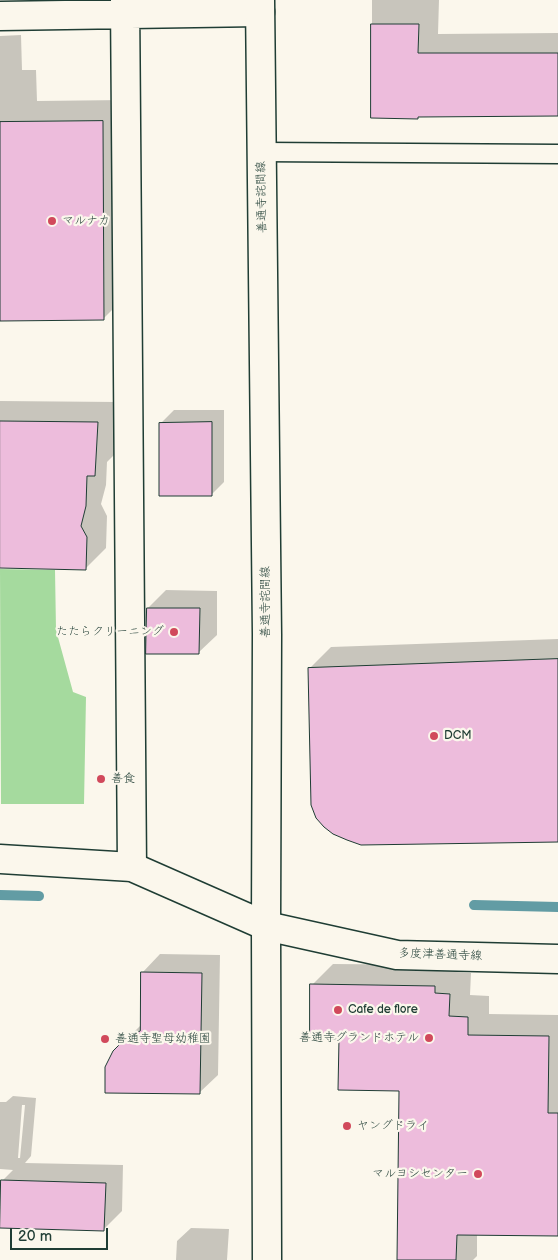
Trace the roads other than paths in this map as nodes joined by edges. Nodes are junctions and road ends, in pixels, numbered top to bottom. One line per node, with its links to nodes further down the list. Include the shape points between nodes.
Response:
1 (260, 6): 2 (main road); 4 (main road, 善通寺詫間線)
2 (126, 7): 3 (main road); 7 (main road)
3 (0, 16)
4 (262, 152): 5 (lane); 8 (main road, 善通寺詫間線, via 267,634)
5 (558, 154)
6 (0, 859): 7 (main road)
7 (132, 867): 8 (main road)
8 (266, 926): 9 (main road, 多度津善通寺線, via 397,955); 10 (main road, 善通寺詫間線)
9 (558, 959)
10 (267, 1260)

